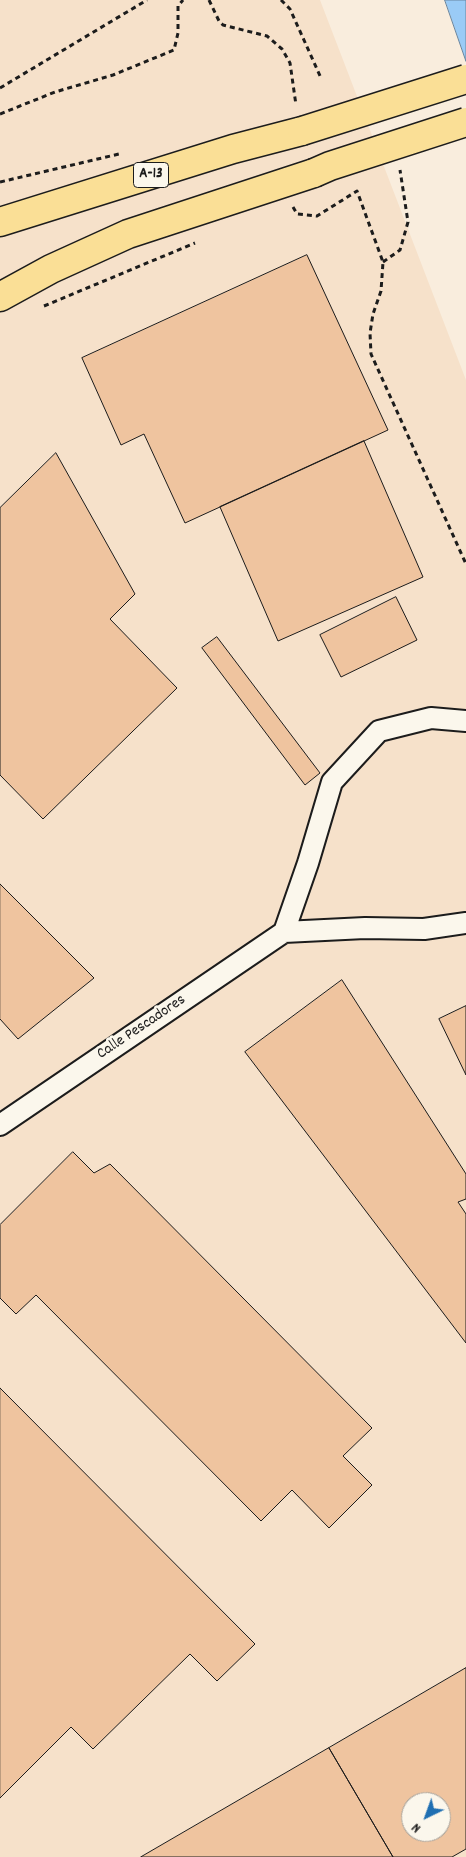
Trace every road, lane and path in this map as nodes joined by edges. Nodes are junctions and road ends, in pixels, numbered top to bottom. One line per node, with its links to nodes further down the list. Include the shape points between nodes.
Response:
1 (148, 0): 7 (path)
2 (183, 0): 8 (path, via 178,6 174,50)
3 (209, 0): 9 (path, via 223,25 267,36 282,48 290,63)
4 (281, 0): 5 (path, via 290,9)
5 (321, 78)
6 (466, 78): 9 (highway, A-13, bridge)
7 (0, 88)
8 (0, 114)
9 (300, 120): 13 (highway, A-13, via 233,149)
10 (466, 122): 11 (highway, bridge)
11 (397, 144): 15 (path, via 408,222 400,250); 16 (highway, bridge, via 128,234)
12 (291, 202): 15 (path, via 297,214 316,216 357,191)
13 (0, 222)
14 (201, 240): 18 (path)
15 (383, 262): 20 (path, via 381,291 370,333 371,354)
16 (52, 269): 17 (highway); 19 (highway)
17 (0, 285)
18 (91, 286)
19 (0, 296)
20 (466, 564)
21 (466, 721): 23 (street, via 431,718 379,731 332,782)
22 (466, 923): 23 (street, via 424,929)
23 (284, 932): 24 (street, Calle Pescadores)
24 (0, 1125)

